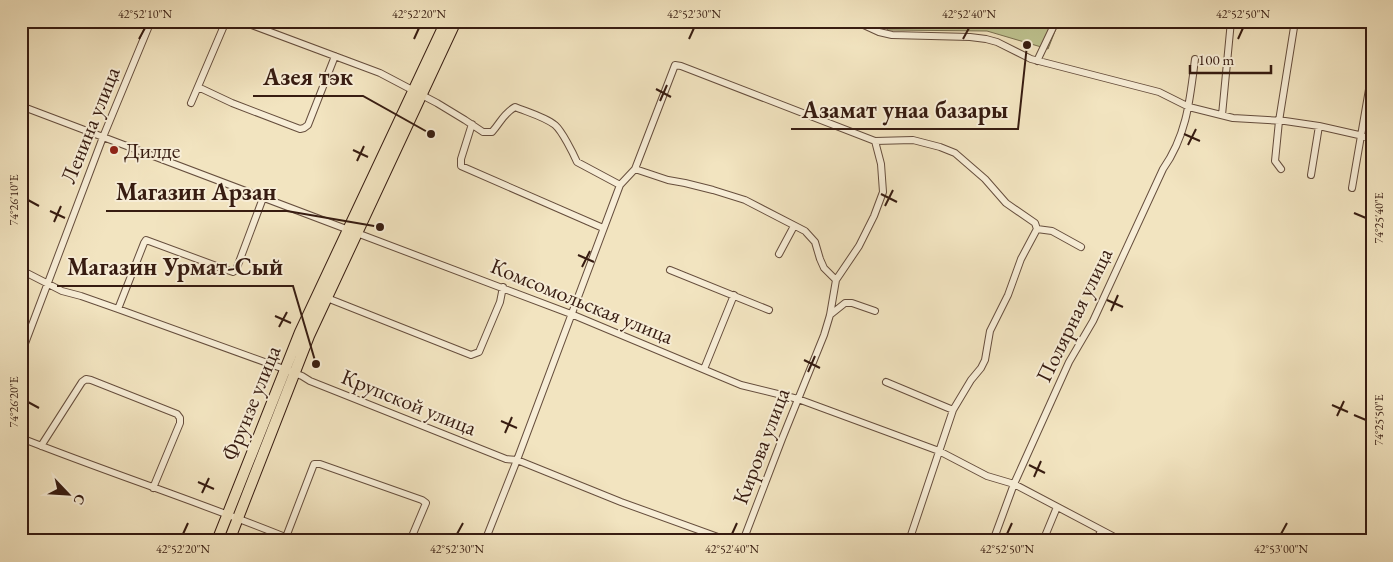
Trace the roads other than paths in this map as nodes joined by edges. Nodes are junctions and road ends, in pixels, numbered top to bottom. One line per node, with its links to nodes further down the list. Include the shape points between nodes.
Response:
1 (31, 21): 11 (street)
2 (151, 21): 26 (street, Ленина улица)
3 (226, 21): 16 (street)
4 (241, 21): 12 (street)
5 (446, 21): 17 (main road)
6 (456, 21): 17 (main road)
7 (855, 21): 14 (street, via 892,35 986,39)
8 (1056, 21): 14 (street)
9 (1231, 21): 21 (street)
10 (1295, 21): 22 (street)
11 (21, 30)
12 (335, 56): 16 (street, via 308,125 300,129); 17 (street)
13 (1195, 59): 20 (street, Полярная улица)
14 (1037, 61): 20 (street, via 1152,90)
15 (1372, 72): 25 (street)
16 (198, 87): 18 (street)
17 (418, 92): 23 (street); 38 (main road, Фрунзе улица)
18 (191, 103)
19 (21, 106): 26 (street, Комсомольская улица)
20 (1189, 107): 21 (street); 63 (street, Полярная улица, via 1170,159 1093,321 1069,362)
21 (1222, 115): 22 (street)
22 (1279, 121): 24 (street); 30 (street, via 1275,161)
23 (472, 124): 32 (street, via 483,132 492,132 507,112 515,107 556,126 577,162); 36 (street, via 461,166)
24 (1319, 126): 25 (street); 31 (street)
25 (1360, 136): 27 (street); 33 (street)
26 (103, 137): 34 (street, Комсомольская улица); 44 (street, Ленина улица)
27 (1372, 138)
28 (875, 142): 29 (street, via 674,65); 37 (street, via 913,140 955,153 1006,203 1035,223); 43 (street, Кирова улица, via 881,164 882,192 859,246)
29 (635, 169): 32 (street); 35 (street, via 745,200)
30 (1281, 169)
31 (1311, 174)
32 (620, 185): 36 (street)
33 (1352, 188)
34 (263, 198): 38 (street, Комсомольская улица); 48 (street, via 236,270 230,272 146,240)
35 (794, 226): 40 (street); 43 (street, via 805,231 815,242 824,268)
36 (603, 228): 51 (street)
37 (1037, 229): 39 (street, via 1052,230); 58 (street, via 990,331 985,360)
38 (353, 231): 45 (street, Комсомольская улица); 47 (main road, Фрунзе улица); 55 (main road, Фрунзе улица, via 300,332)
39 (1081, 247)
40 (779, 254)
41 (21, 270): 44 (street, Крупской улица)
42 (670, 270): 46 (street)
43 (836, 280): 52 (street, Кирова улица)
44 (48, 284): 48 (street, Крупской улица, via 62,292); 53 (street, Ленина улица)
45 (503, 287): 47 (street, via 479,352 471,355); 51 (street, Комсомольская улица)
46 (734, 295): 49 (street); 54 (street)
47 (327, 298): 55 (main road, Фрунзе улица)
48 (118, 309): 55 (street, Крупской улица)
49 (769, 310)
50 (874, 311): 52 (street, via 845,303)
51 (571, 314): 54 (street, Комсомольская улица); 62 (street)
52 (830, 315): 57 (street, Кирова улица)
53 (21, 354)
54 (704, 369): 57 (street, Комсомольская улица, via 741,385)
55 (289, 371): 62 (street, Крупской улица, via 506,459); 66 (main road, Фрунзе улица)
56 (886, 382): 58 (street)
57 (798, 399): 61 (street, Комсомольская улица); 75 (street, Кирова улица)
58 (953, 410): 61 (street)
59 (21, 438): 60 (street)
60 (41, 446): 64 (street); 64 (street, via 82,382 90,380 177,414 180,418)
61 (939, 451): 63 (street, Комсомольская улица, via 987,476); 76 (street)
62 (517, 460): 73 (street); 74 (street, Крупской улица)
63 (1014, 484): 65 (street, Комсомольская улица); 77 (street, Полярная улица)
64 (153, 488): 66 (street)
65 (1057, 507): 67 (street, Комсомольская улица); 78 (street)
66 (232, 516): 68 (street); 69 (main road, Фрунзе улица); 70 (main road, Фрунзе улица)
67 (1101, 531): 79 (street); 80 (street, Комсомольская улица)
68 (286, 537): 71 (street); 72 (street, via 314,464 320,464 426,503)
69 (218, 541)
70 (228, 541)
71 (295, 541)
72 (410, 541)
73 (485, 541)
74 (729, 541)
75 (743, 541)
76 (909, 541)
77 (994, 541)
78 (1043, 541)
79 (1096, 541)
80 (1122, 541)

